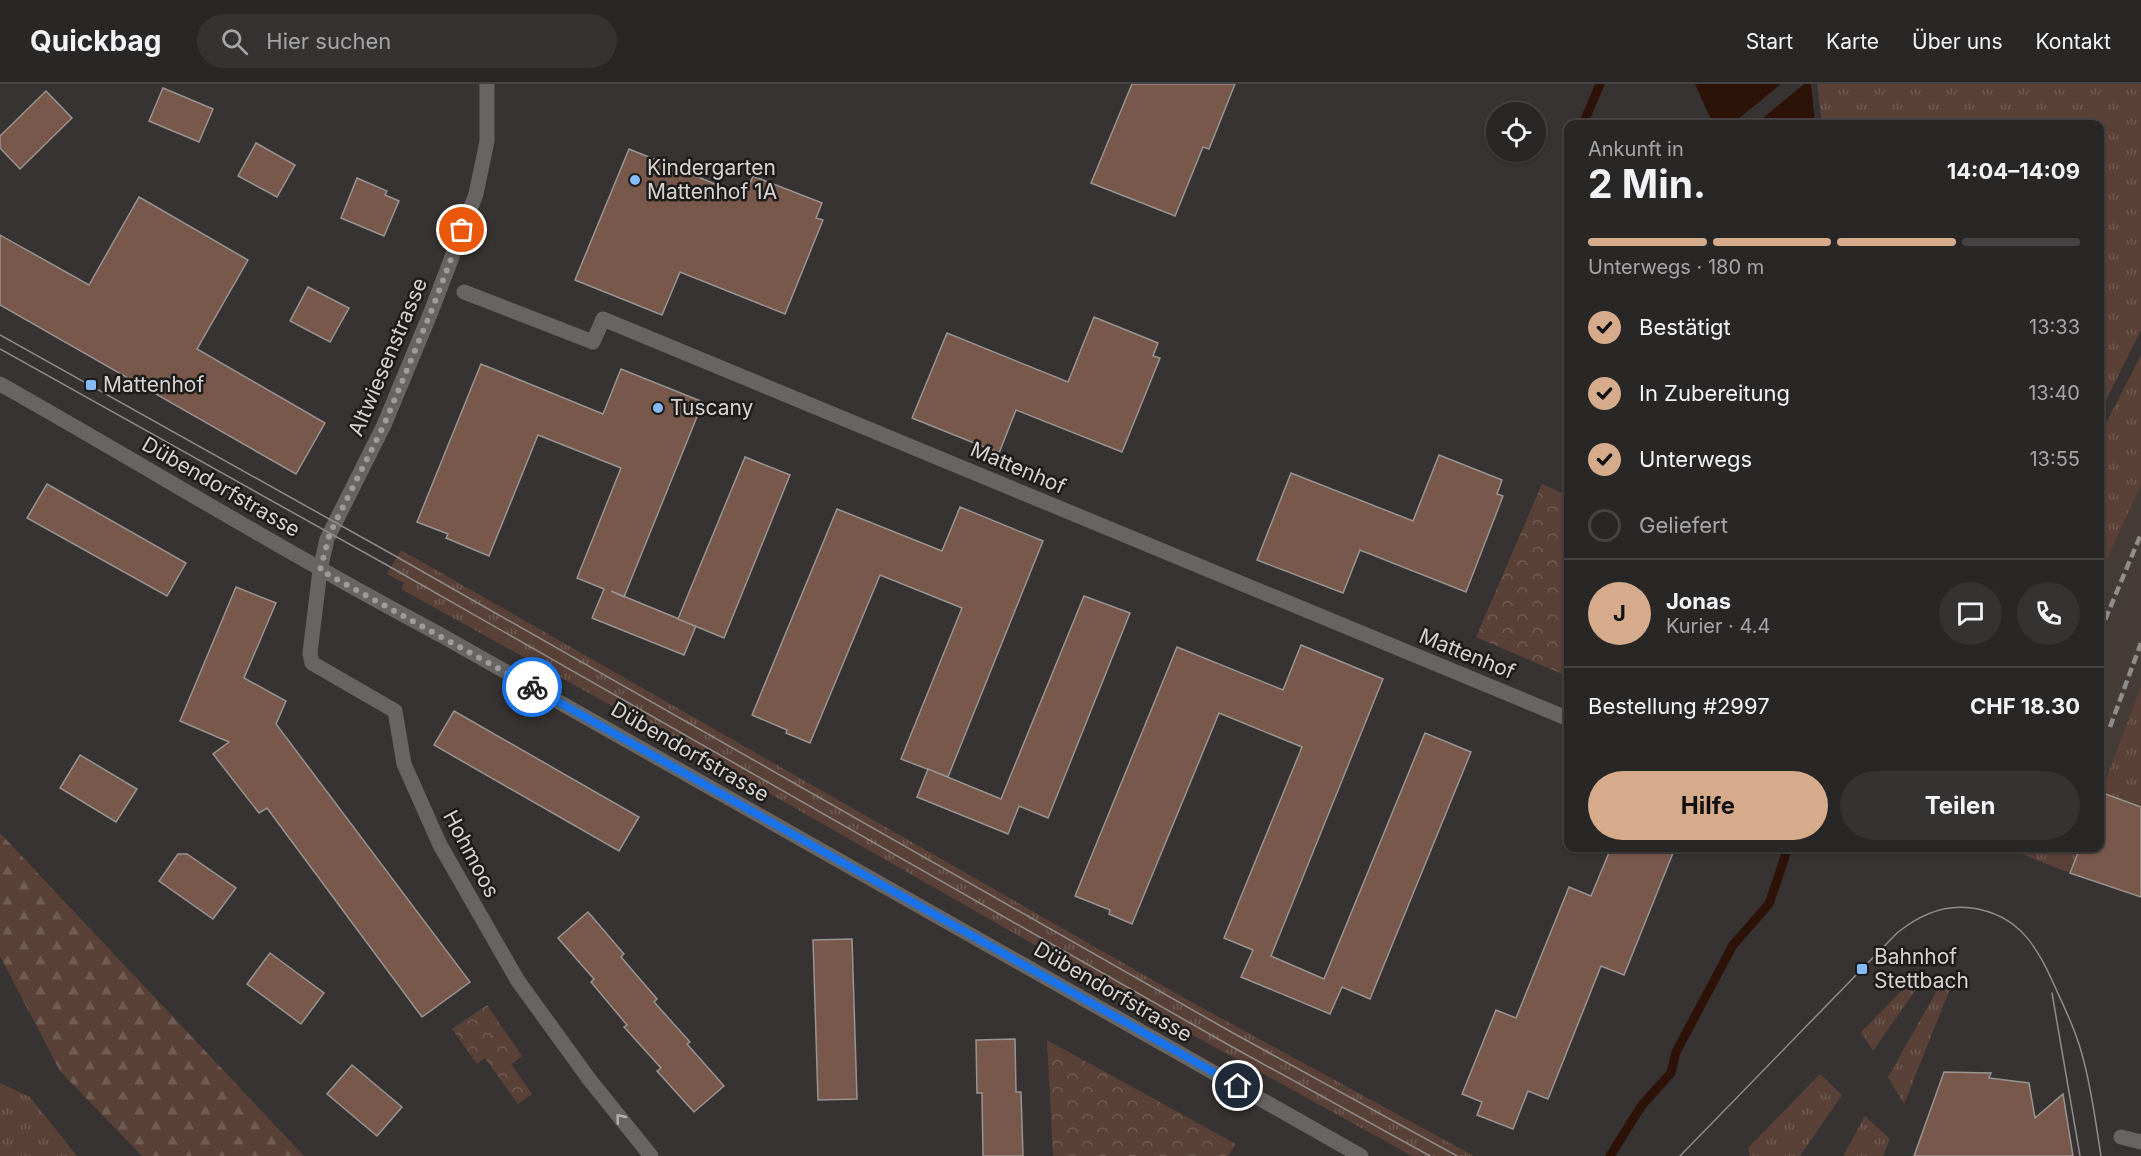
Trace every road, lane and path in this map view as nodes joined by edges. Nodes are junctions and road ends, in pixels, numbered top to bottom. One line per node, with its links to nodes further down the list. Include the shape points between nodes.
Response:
1 (487, 84): 4 (street, Altwiesenstrasse, via 487,141 476,194 384,425 330,533)
2 (464, 292): 5 (street, Mattenhof, via 593,342 603,319)
3 (0, 384): 4 (street, Dübendorfstrasse)
4 (320, 570): 8 (street, Hohmoos, one-way to 4, via 518,981 440,845 404,764 395,711 312,663); 9 (street, Dübendorfstrasse)
5 (1564, 717)
6 (2121, 1137): 7 (street)
7 (2141, 1142)
8 (651, 1156)
9 (1361, 1156)

